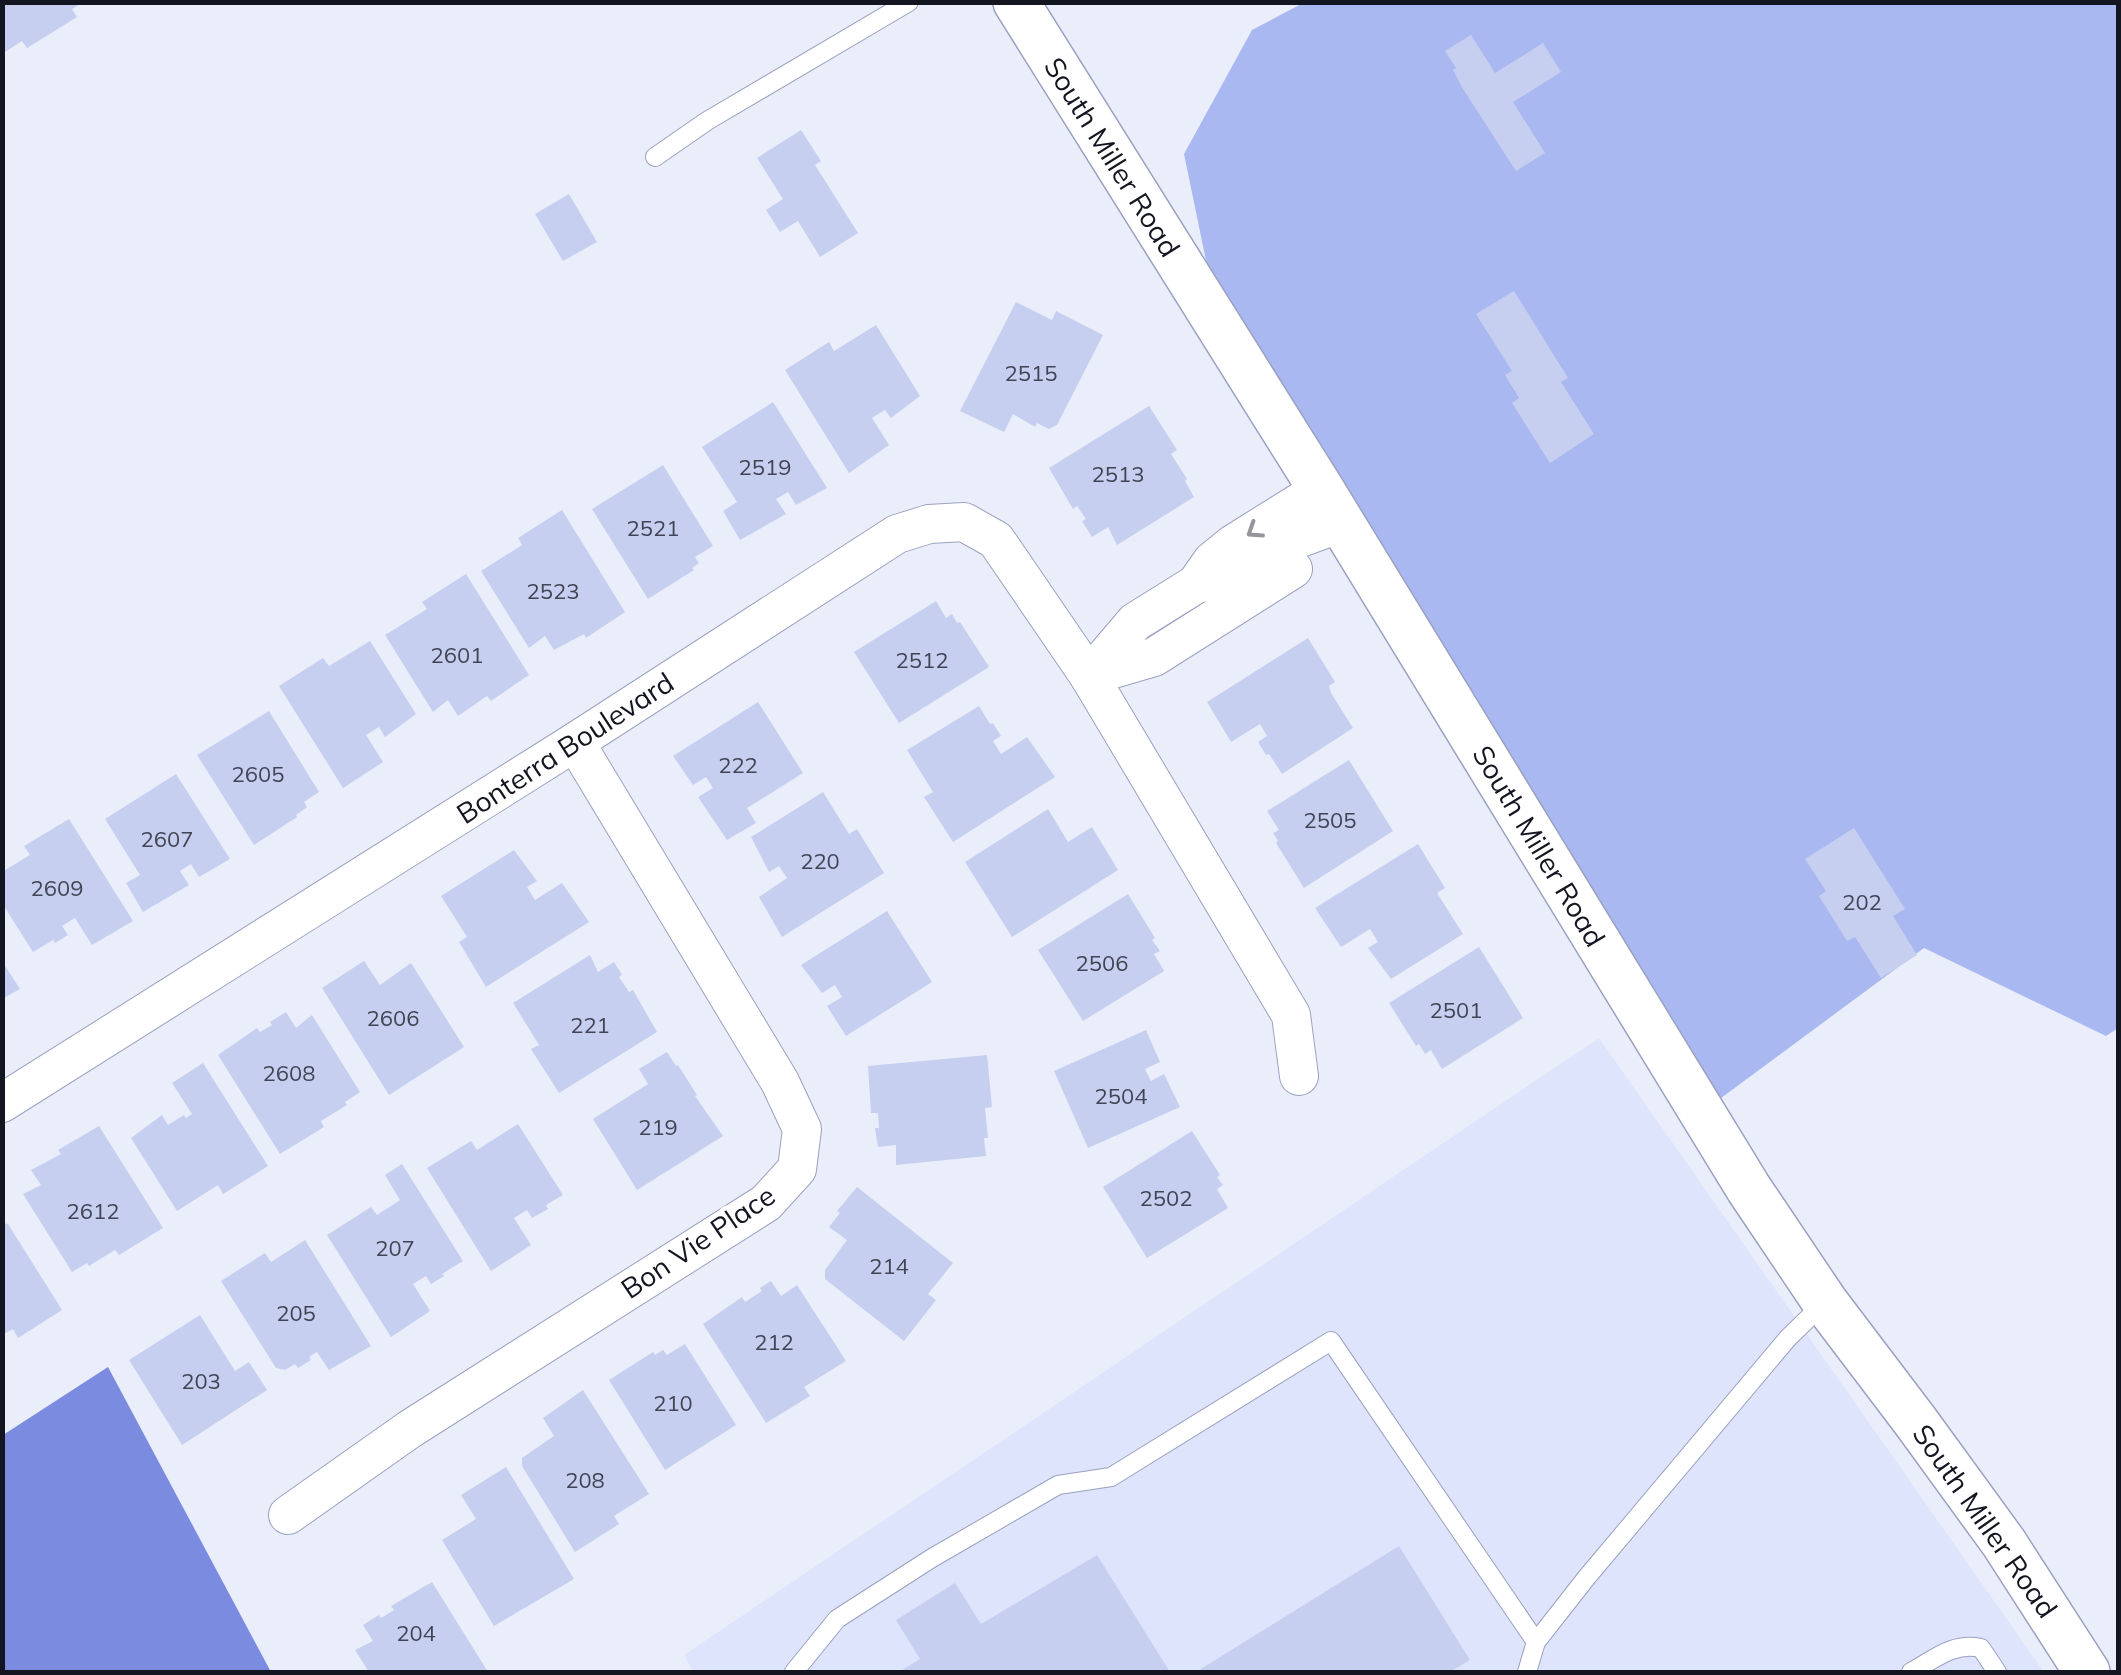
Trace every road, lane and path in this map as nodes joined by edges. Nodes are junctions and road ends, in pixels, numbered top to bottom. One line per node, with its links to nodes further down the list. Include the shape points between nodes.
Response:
1 (909, 2): 3 (lane)
2 (1016, 2): 4 (street, South Miller Road)
3 (655, 157)
4 (1331, 506): 5 (street, one-way to 5, via 1295,540 1230,578 1196,584 1135,622); 5 (street, via 1302,563 1154,657); 9 (street, South Miller Road)
5 (1089, 676): 6 (street, Bonterra Boulevard, via 996,540 964,522 929,524 897,534); 7 (street, Bonterra Boulevard, via 1292,1015)
6 (575, 742): 8 (street, Bonterra Boulevard); 10 (street, Bon Vie Place, via 780,1082 802,1129 797,1170 766,1203)
7 (1299, 1076)
8 (2, 1104)
9 (1825, 1302): 11 (lane); 17 (street, South Miller Road, via 2004,1543)
10 (288, 1515)
11 (1536, 1642): 13 (lane, via 1331,1341 1111,1477 1058,1484 932,1558 837,1619); 14 (lane)
12 (1929, 1667): 15 (lane); 16 (lane, via 1966,1644 1981,1648)
13 (794, 1672)
14 (1527, 1672)
15 (1911, 1672)
16 (1998, 1672)
17 (2087, 1672)

